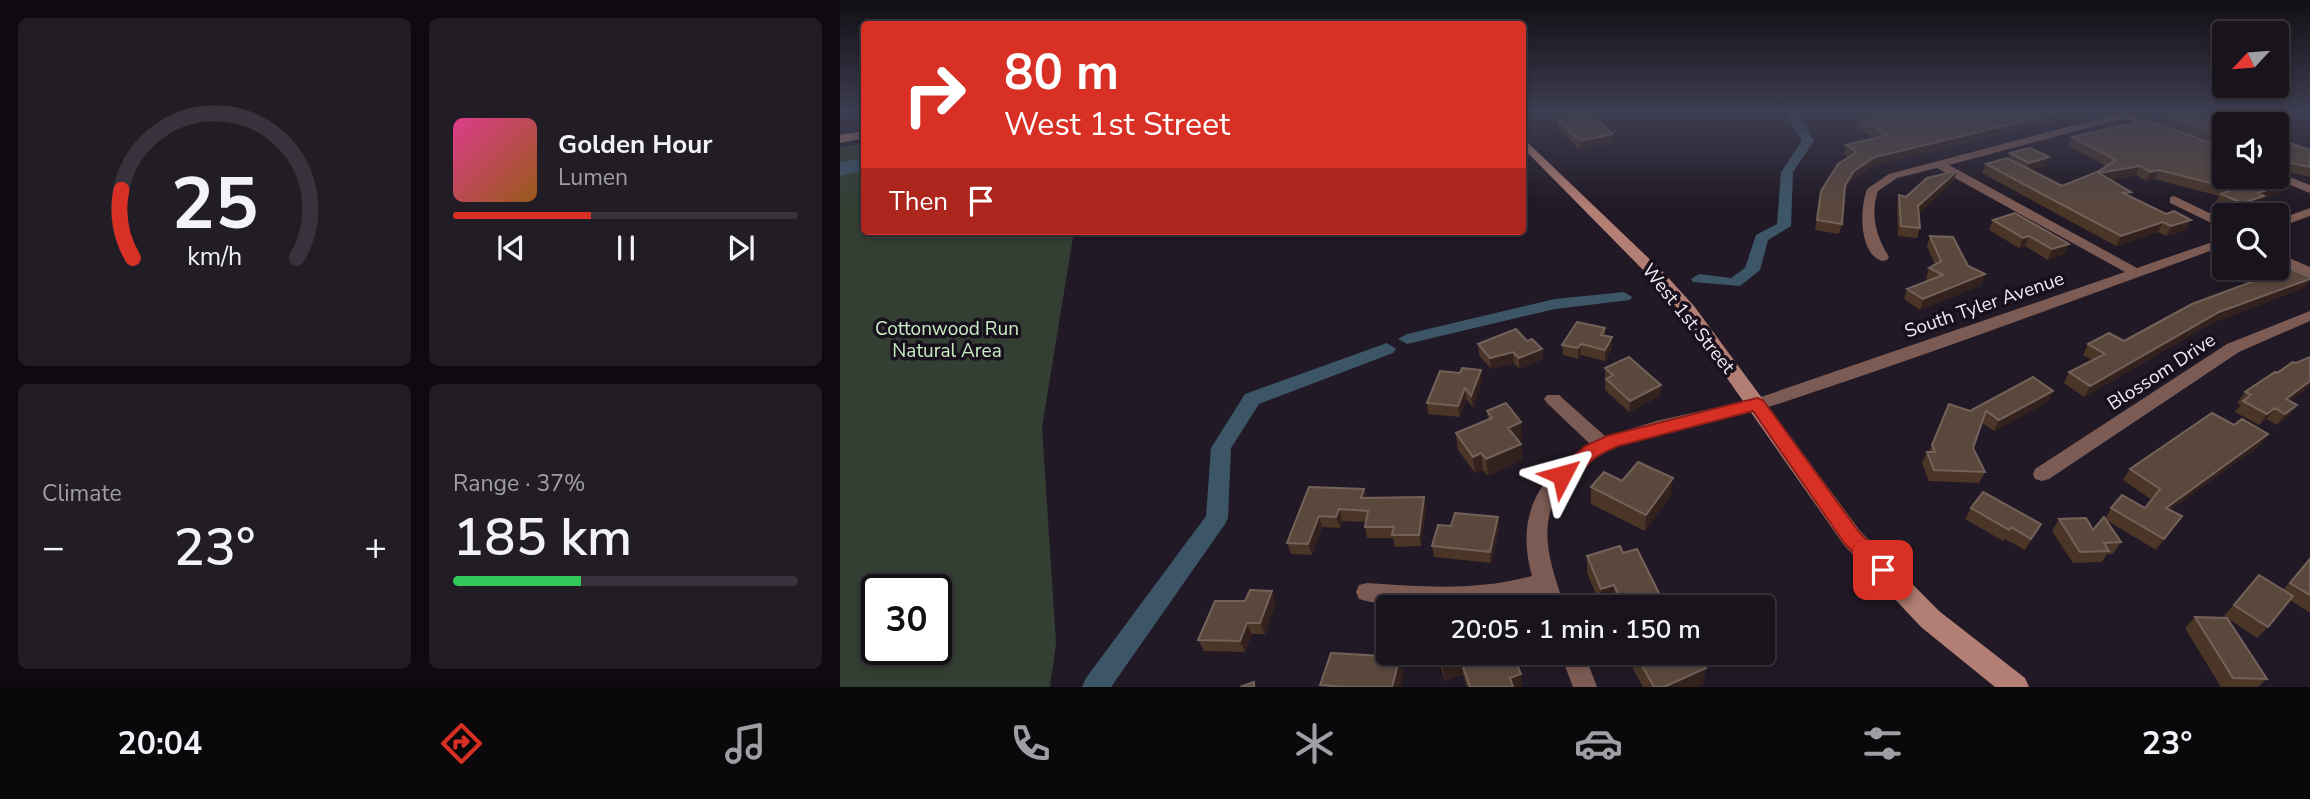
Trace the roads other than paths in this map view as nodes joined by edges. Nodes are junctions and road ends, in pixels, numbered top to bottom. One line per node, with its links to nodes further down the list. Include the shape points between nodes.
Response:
1 (2018, 143): 3 (street)
2 (1526, 144): 17 (main road, West 1st Street, via 1657,275)
3 (1939, 164): 11 (street, via 1894,176 1873,189 1866,214 1869,238); 14 (street)
4 (2289, 181): 5 (street)
5 (2310, 189)
6 (2174, 200): 8 (street)
7 (2310, 212): 9 (street)
8 (2212, 219)
9 (2289, 220)
10 (2212, 246): 14 (street, South Tyler Avenue)
11 (1882, 257)
12 (2289, 262): 13 (street)
13 (2310, 272)
14 (2136, 273): 17 (street, South Tyler Avenue)
15 (2310, 316): 19 (street, Blossom Drive, via 2233,348)
16 (1553, 399): 18 (street)
17 (1757, 404): 18 (street, South Tyler Avenue); 25 (main road, West 1st Street, via 1852,538 1930,619)
18 (1603, 445): 20 (street, South Tyler Avenue, via 1562,475 1546,499 1534,545)
19 (2042, 474)
20 (1544, 582): 21 (street, via 1478,598); 22 (street, South Tyler Avenue)
21 (1367, 592)
22 (1549, 595)
23 (1577, 665): 24 (street)
24 (1585, 687)
25 (2016, 687)

